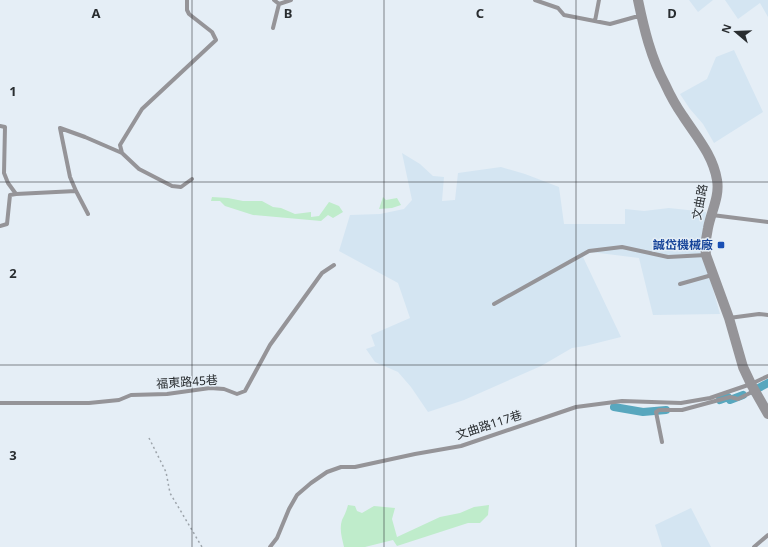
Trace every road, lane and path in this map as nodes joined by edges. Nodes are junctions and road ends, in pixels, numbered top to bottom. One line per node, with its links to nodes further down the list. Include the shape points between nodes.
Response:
1 (187, 0): 12 (lane, via 189,14 212,32 216,40 142,109 120,144)
2 (274, 0): 7 (lane)
3 (291, 0): 7 (lane)
4 (535, 0): 9 (lane, via 558,8 564,15)
5 (599, 0): 9 (lane)
6 (638, 0): 8 (street, 文曲路)
7 (278, 4): 10 (lane)
8 (642, 17): 9 (lane, via 610,24); 17 (street, 文曲路, via 650,52 664,83 683,116 701,140 712,163 717,180 717,194)
9 (595, 21)
10 (273, 28)
11 (0, 126): 15 (lane, via 5,127 4,173)
12 (122, 154): 13 (lane, via 139,169 172,186 181,187); 14 (lane, via 60,128 70,177)
13 (192, 179)
14 (76, 192): 15 (lane); 16 (lane)
15 (16, 194): 19 (lane, via 10,195 7,224)
16 (88, 214)
17 (711, 215): 18 (lane); 20 (street, 文曲路, via 705,244)
18 (768, 222)
19 (0, 226)
20 (706, 255): 22 (street, 文曲路); 24 (lane, via 668,257 622,247 589,251)
21 (334, 266): 29 (lane, 福東路45巷, via 322,273 270,345 245,391 237,394 224,389 210,388 167,394 131,395 119,400 89,403)
22 (712, 275): 23 (lane); 26 (street, 文曲路)
23 (680, 284)
24 (494, 304)
25 (768, 314): 26 (lane)
26 (729, 318): 28 (street, 文曲路, via 743,367)
27 (768, 376): 28 (lane)
28 (753, 388): 30 (street, 文曲路); 32 (lane, via 738,399 730,397 682,410 659,410 656,412); 35 (lane, 文曲路117巷, via 681,403 622,401 576,407 461,446 355,467 341,467 327,472 297,495 277,538)
29 (0, 403)
30 (768, 414)
31 (149, 438): 34 (path, via 166,472 170,493)
32 (662, 442)
33 (768, 535): 36 (lane)
34 (202, 547)
35 (270, 547)
36 (754, 547)

